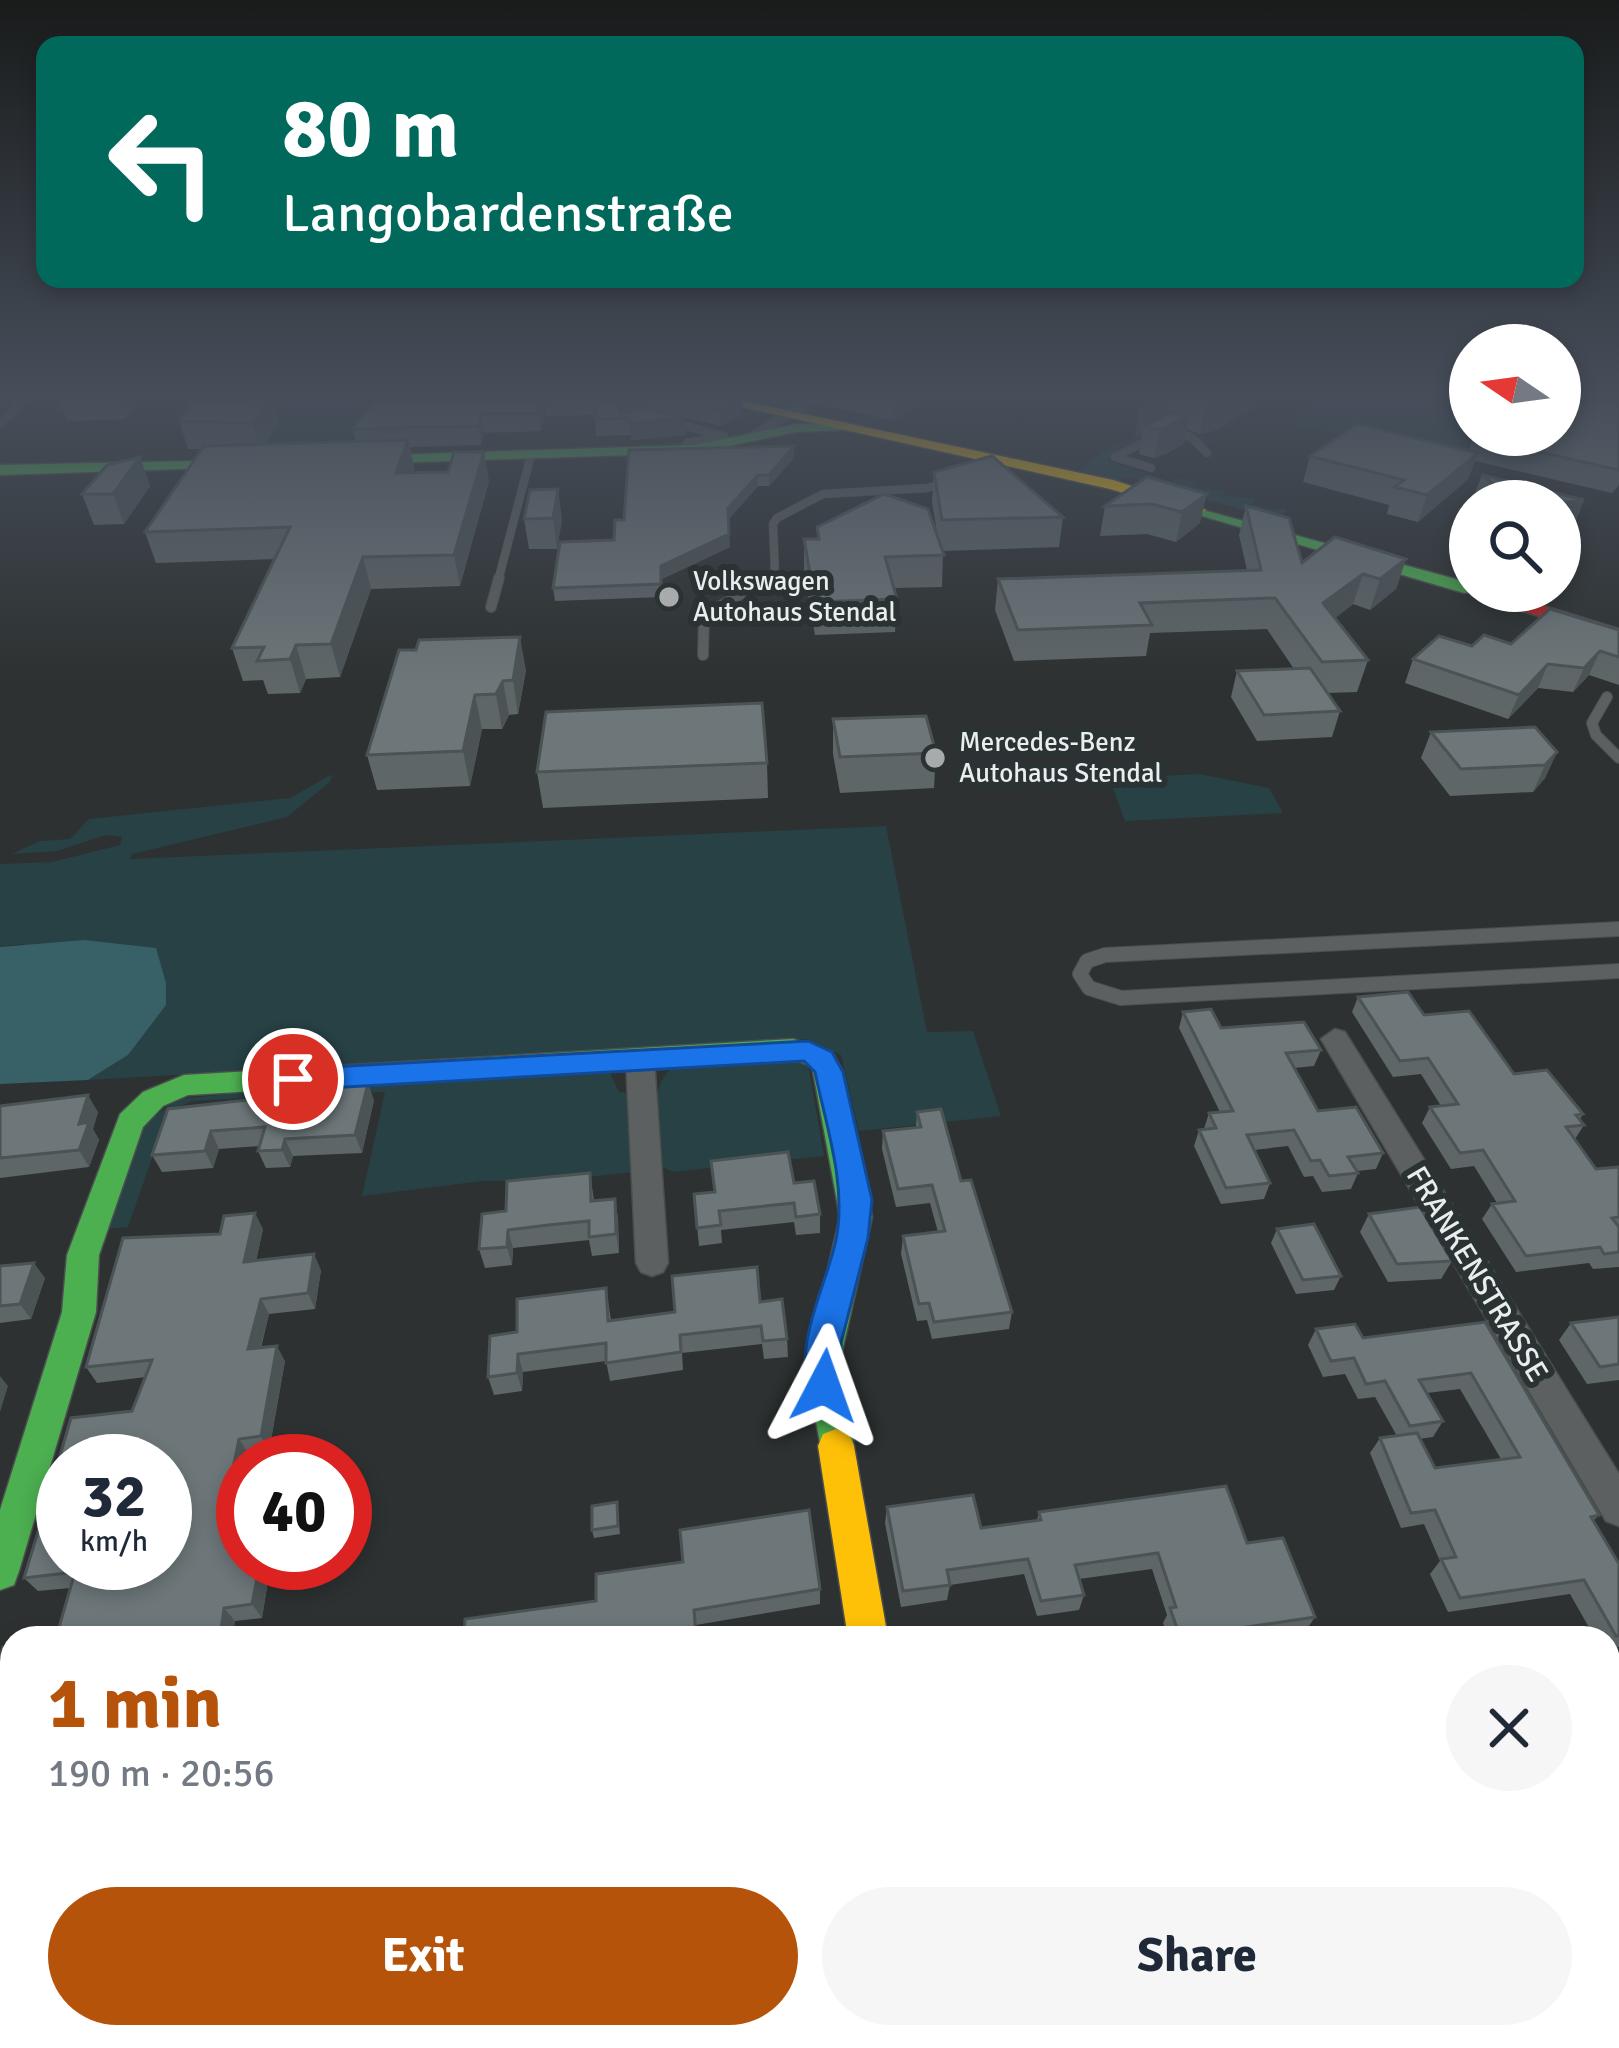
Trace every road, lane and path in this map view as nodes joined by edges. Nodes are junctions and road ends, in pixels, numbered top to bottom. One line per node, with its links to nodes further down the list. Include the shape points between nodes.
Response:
1 (522, 491): 5 (lane)
2 (882, 491): 8 (lane, via 823,494 777,518 775,574 704,616)
3 (1128, 491): 4 (street)
4 (1449, 583)
5 (491, 607)
6 (1544, 612): 7 (street)
7 (1619, 635)
8 (703, 656)
9 (1607, 697): 10 (lane, via 1592,723)
10 (1619, 758)
11 (1619, 929): 12 (lane, via 1105,955 1087,961 1080,974 1089,988 1121,998)
12 (1619, 971)
13 (1335, 1040): 16 (street, FRANKENSTRASSE)
14 (640, 1059): 15 (street); 17 (street, via 163,1091 130,1123 83,1255 79,1312); 18 (street, via 793,1048 822,1059 829,1072 856,1217 822,1366)
15 (652, 1263)
16 (1619, 1508)
17 (0, 1571)
18 (866, 1626)

